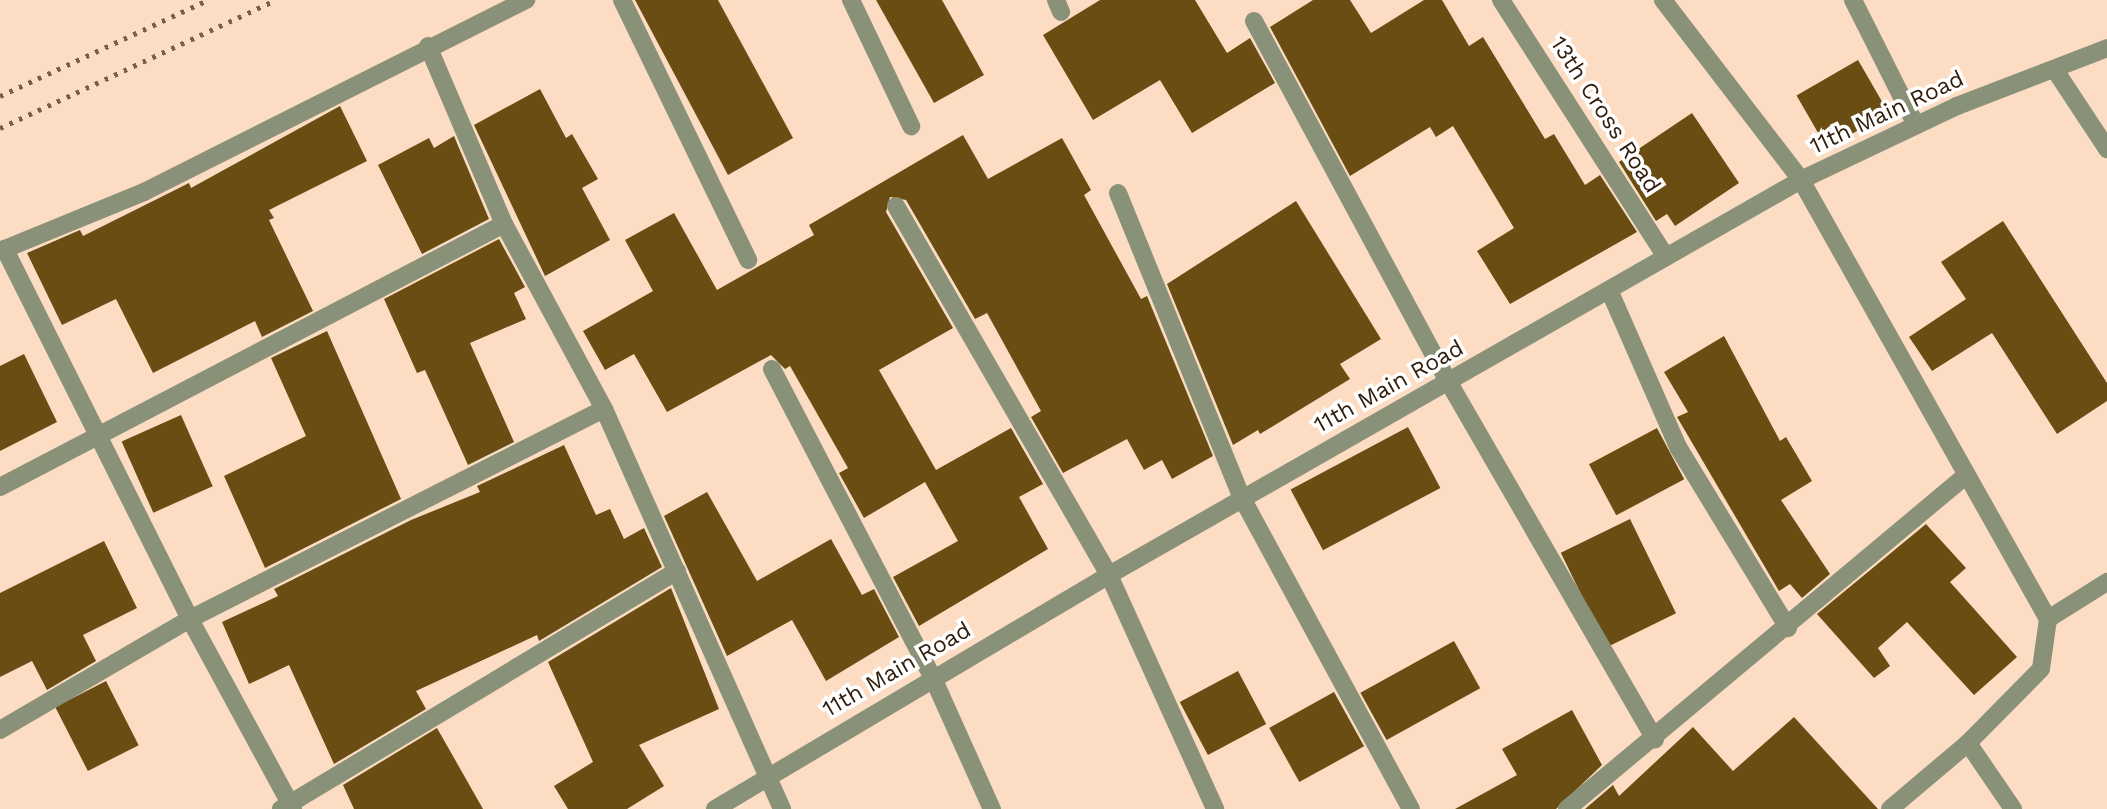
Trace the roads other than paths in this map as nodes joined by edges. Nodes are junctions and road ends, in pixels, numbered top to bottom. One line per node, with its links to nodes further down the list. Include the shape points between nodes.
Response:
1 (526, 0): 8 (street)
2 (622, 0): 20 (street)
3 (851, 0): 12 (street)
4 (1502, 0): 19 (street, 13th Cross Road)
5 (1663, 0): 14 (street)
6 (1853, 0): 11 (street)
7 (1254, 22): 23 (street)
8 (428, 46): 17 (street); 18 (street, via 144,192)
9 (2107, 48): 10 (street, 11th Main Road)
10 (2055, 70): 11 (street, 11th Main Road); 13 (street)
11 (1916, 125): 14 (street, 11th Main Road)
12 (911, 126)
13 (2107, 149)
14 (1801, 180): 19 (street, 11th Main Road); 26 (street)
15 (1118, 193): 28 (street)
16 (896, 206): 30 (street)
17 (504, 224): 24 (street); 25 (street)
18 (2, 250): 25 (street)
19 (1667, 257): 21 (street, 11th Main Road)
20 (748, 260)
21 (1610, 292): 23 (street, 11th Main Road); 34 (street, via 1678,447)
22 (772, 369): 35 (street)
23 (1448, 381): 28 (street, 11th Main Road); 37 (street)
24 (604, 410): 29 (street); 32 (street)
25 (97, 433): 27 (street); 32 (street)
26 (1964, 477): 33 (street); 34 (street)
27 (0, 487)
28 (1242, 498): 30 (street, 11th Main Road); 45 (street)
29 (677, 571): 39 (street); 40 (street)
30 (1109, 575): 35 (street, 11th Main Road); 44 (street)
31 (2107, 582): 33 (street)
32 (190, 619): 36 (street); 40 (street)
33 (2048, 619): 38 (street, via 2040,669)
34 (1788, 628): 37 (street)
35 (933, 678): 39 (street, 11th Main Road); 43 (street)
36 (0, 730)
37 (1655, 740): 46 (street)
38 (1968, 743): 47 (street); 48 (street)
39 (767, 774): 41 (street, 11th Main Road); 42 (street)
40 (288, 807)
41 (715, 809)
42 (782, 809)
43 (992, 809)
44 (1215, 809)
45 (1411, 809)
46 (1567, 809)
47 (1890, 809)
48 (2013, 809)

